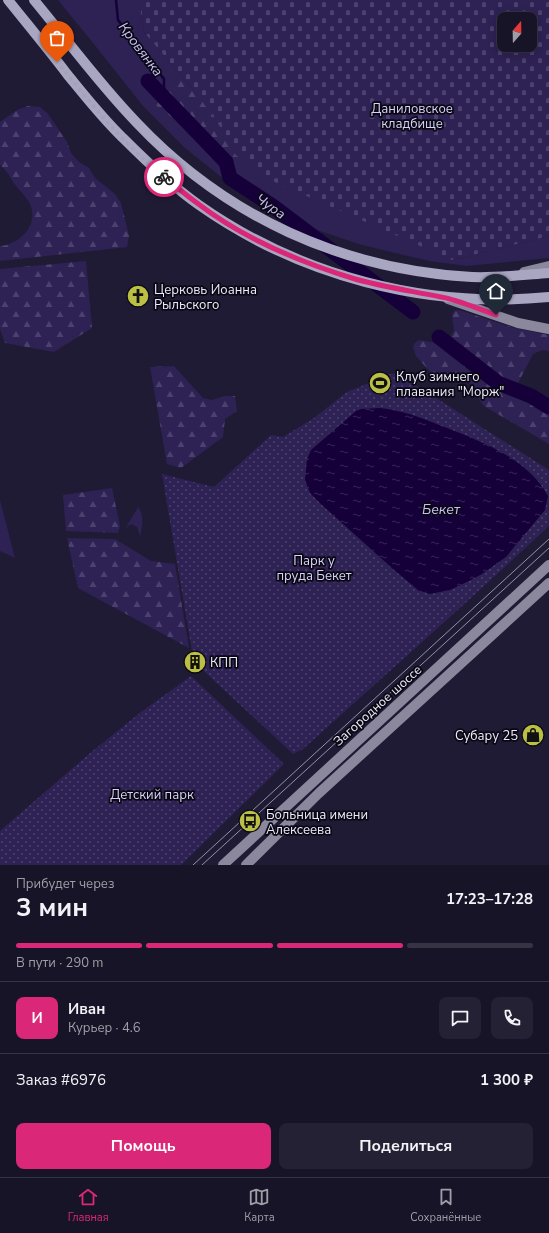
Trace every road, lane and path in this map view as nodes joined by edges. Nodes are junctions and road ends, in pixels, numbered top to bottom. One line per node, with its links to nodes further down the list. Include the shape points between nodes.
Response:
1 (8, 0): 6 (main road, via 122,137 198,204 258,241 322,269 390,288)
2 (34, 0): 5 (main road, via 137,124 210,187 242,207 298,237 360,259 436,274)
3 (549, 266): 5 (main road)
4 (549, 273): 5 (main road)
5 (501, 277)
6 (439, 296): 7 (main road, via 486,299); 8 (main road, via 518,323)
7 (549, 297)
8 (549, 329)
9 (549, 565): 11 (main road, Загородное шоссе)
10 (549, 583): 12 (main road, Загородное шоссе, via 319,793)
11 (223, 865)
12 (246, 865)

